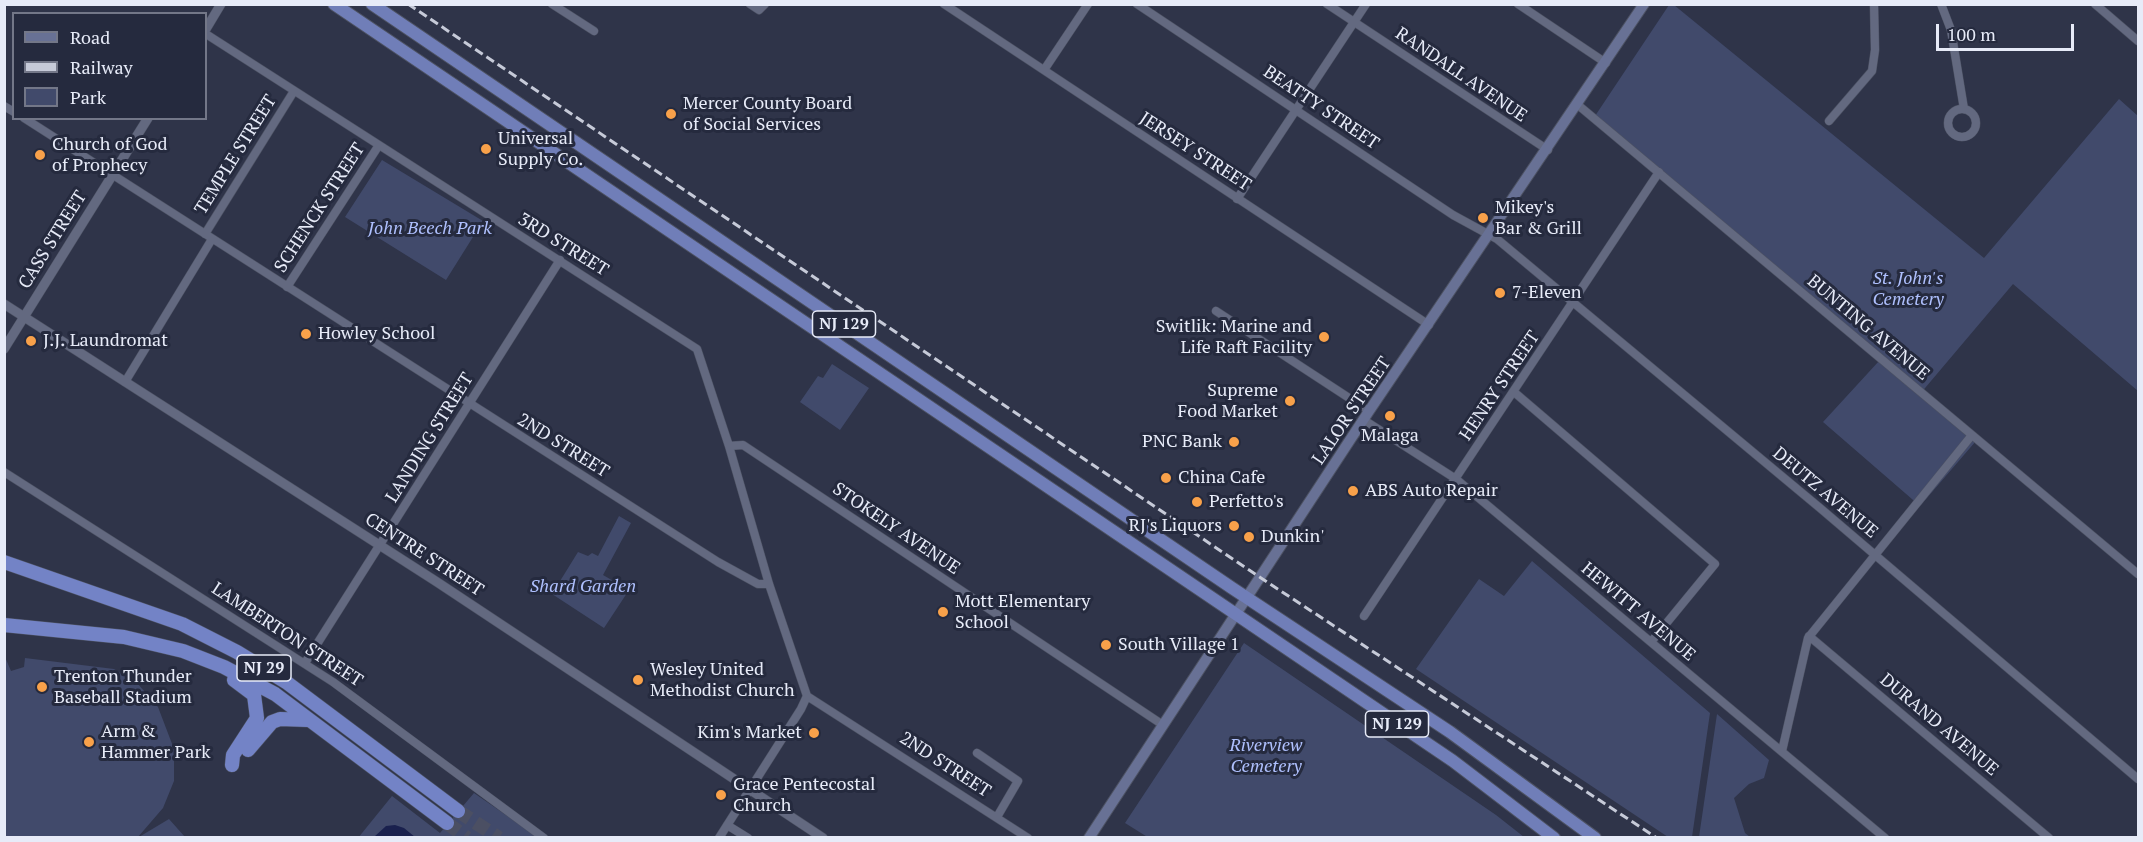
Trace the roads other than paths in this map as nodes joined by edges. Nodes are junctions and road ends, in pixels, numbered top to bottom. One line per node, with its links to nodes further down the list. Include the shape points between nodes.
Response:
1 (221, 4): 18 (street)
2 (334, 4): 60 (highway, NJ 129)
3 (372, 4): 59 (highway, NJ 129)
4 (552, 4): 19 (street)
5 (750, 4): 16 (street)
6 (944, 4): 23 (street, JERSEY STREET)
7 (1088, 4): 23 (street)
8 (1137, 4): 27 (street, BEATTY STREET)
9 (1327, 4): 17 (street, RANDALL AVENUE)
10 (1366, 4): 17 (street)
11 (1518, 4): 22 (street)
12 (1644, 4): 22 (main road, LALOR STREET)
13 (1874, 4): 30 (street, via 1872,71)
14 (1941, 4): 26 (street, via 1951,30)
15 (2095, 4): 21 (street)
16 (762, 7)
17 (1354, 22): 27 (street); 32 (street, RANDALL AVENUE)
18 (207, 26)
19 (594, 31)
20 (207, 35): 24 (street, 3RD STREET)
21 (2139, 41)
22 (1606, 63): 25 (main road, LALOR STREET)
23 (1044, 70): 35 (street, JERSEY STREET)
24 (294, 91): 31 (street, 3RD STREET); 37 (street, TEMPLE STREET)
25 (1578, 105): 32 (main road, LALOR STREET); 33 (street, BUNTING AVENUE)
26 (1964, 109)
27 (1296, 110): 35 (street); 36 (street, BEATTY STREET)
28 (27, 120): 34 (street, 2ND STREET)
29 (147, 120): 34 (street, CASS STREET)
30 (1829, 121)
31 (379, 145): 38 (street, 3RD STREET); 39 (street, SCHENCK STREET)
32 (1548, 150): 36 (main road, LALOR STREET)
33 (1659, 172): 40 (street, HENRY STREET); 50 (street, BUNTING AVENUE)
34 (113, 175): 37 (street, 2ND STREET); 43 (street, CASS STREET)
35 (1237, 199): 44 (street, JERSEY STREET)
36 (1488, 236): 40 (street, DEUTZ AVENUE, via 1497,239); 44 (main road, LALOR STREET)
37 (208, 237): 39 (street, 2ND STREET); 46 (street, TEMPLE STREET)
38 (560, 260): 48 (street, LANDING STREET); 51 (street, 3RD STREET, via 697,349)
39 (287, 287): 48 (street, 2ND STREET)
40 (1573, 303): 47 (street, HENRY STREET); 55 (street, DEUTZ AVENUE)
41 (4, 304): 43 (street, CENTRE STREET)
42 (1216, 311): 49 (street, HEWITT AVENUE)
43 (24, 317): 45 (street, CASS STREET); 46 (street, CENTRE STREET)
44 (1429, 325): 49 (main road, LALOR STREET)
45 (4, 349)
46 (125, 382): 54 (street, CENTRE STREET)
47 (1514, 392): 53 (street, HENRY STREET); 64 (street, via 1715,564)
48 (469, 404): 54 (street, LANDING STREET); 58 (street, 2ND STREET, via 745,578)
49 (1367, 415): 53 (street, HEWITT AVENUE); 59 (main road, LALOR STREET)
50 (1972, 435): 55 (street); 57 (street, BUNTING AVENUE)
51 (729, 446): 58 (street, 3RD STREET); 69 (street, STOKELY AVENUE, via 743,445)
52 (4, 472): 66 (street, LAMBERTON STREET)
53 (1456, 479): 61 (street, HENRY STREET); 64 (street, HEWITT AVENUE)
54 (379, 546): 66 (street, LANDING STREET); 73 (street, CENTRE STREET)
55 (1875, 555): 63 (street); 72 (street, DEUTZ AVENUE)
56 (4, 562): 74 (highway, NJ 29, via 182,624 237,651 286,682)
57 (2139, 574)
58 (769, 584): 67 (street)
59 (1249, 597): 60 (main road, LALOR STREET); 85 (highway, NJ 129, via 1505,770)
60 (1237, 615): 69 (main road, LALOR STREET); 84 (highway, NJ 129, via 1453,761)
61 (1364, 615)
62 (4, 625): 65 (highway, NJ 29, via 101,633)
63 (1809, 636): 70 (street); 87 (street, DURAND AVENUE)
64 (1651, 642): 70 (street, HEWITT AVENUE)
65 (183, 651): 68 (highway, NJ 29, via 245,677); 68 (highway, via 254,695 257,718 233,754 232,765 272,722)
66 (305, 663): 79 (street, LAMBERTON STREET)
67 (807, 696): 73 (street); 75 (street, 2ND STREET)
68 (310, 721): 76 (highway, NJ 29)
69 (1163, 725): 83 (main road, LALOR STREET)
70 (1782, 752): 86 (street, HEWITT AVENUE)
71 (977, 753): 75 (street, via 1018,781)
72 (2139, 779)
73 (749, 789): 77 (street); 78 (street, CENTRE STREET)
74 (458, 810)
75 (997, 817): 82 (street, 2ND STREET)
76 (447, 823)
77 (727, 825): 80 (street); 81 (street)
78 (818, 836)
79 (544, 837)
80 (719, 837)
81 (748, 837)
82 (1028, 837)
83 (1089, 837)
84 (1554, 837)
85 (1594, 837)
86 (1885, 837)
87 (2049, 837)

